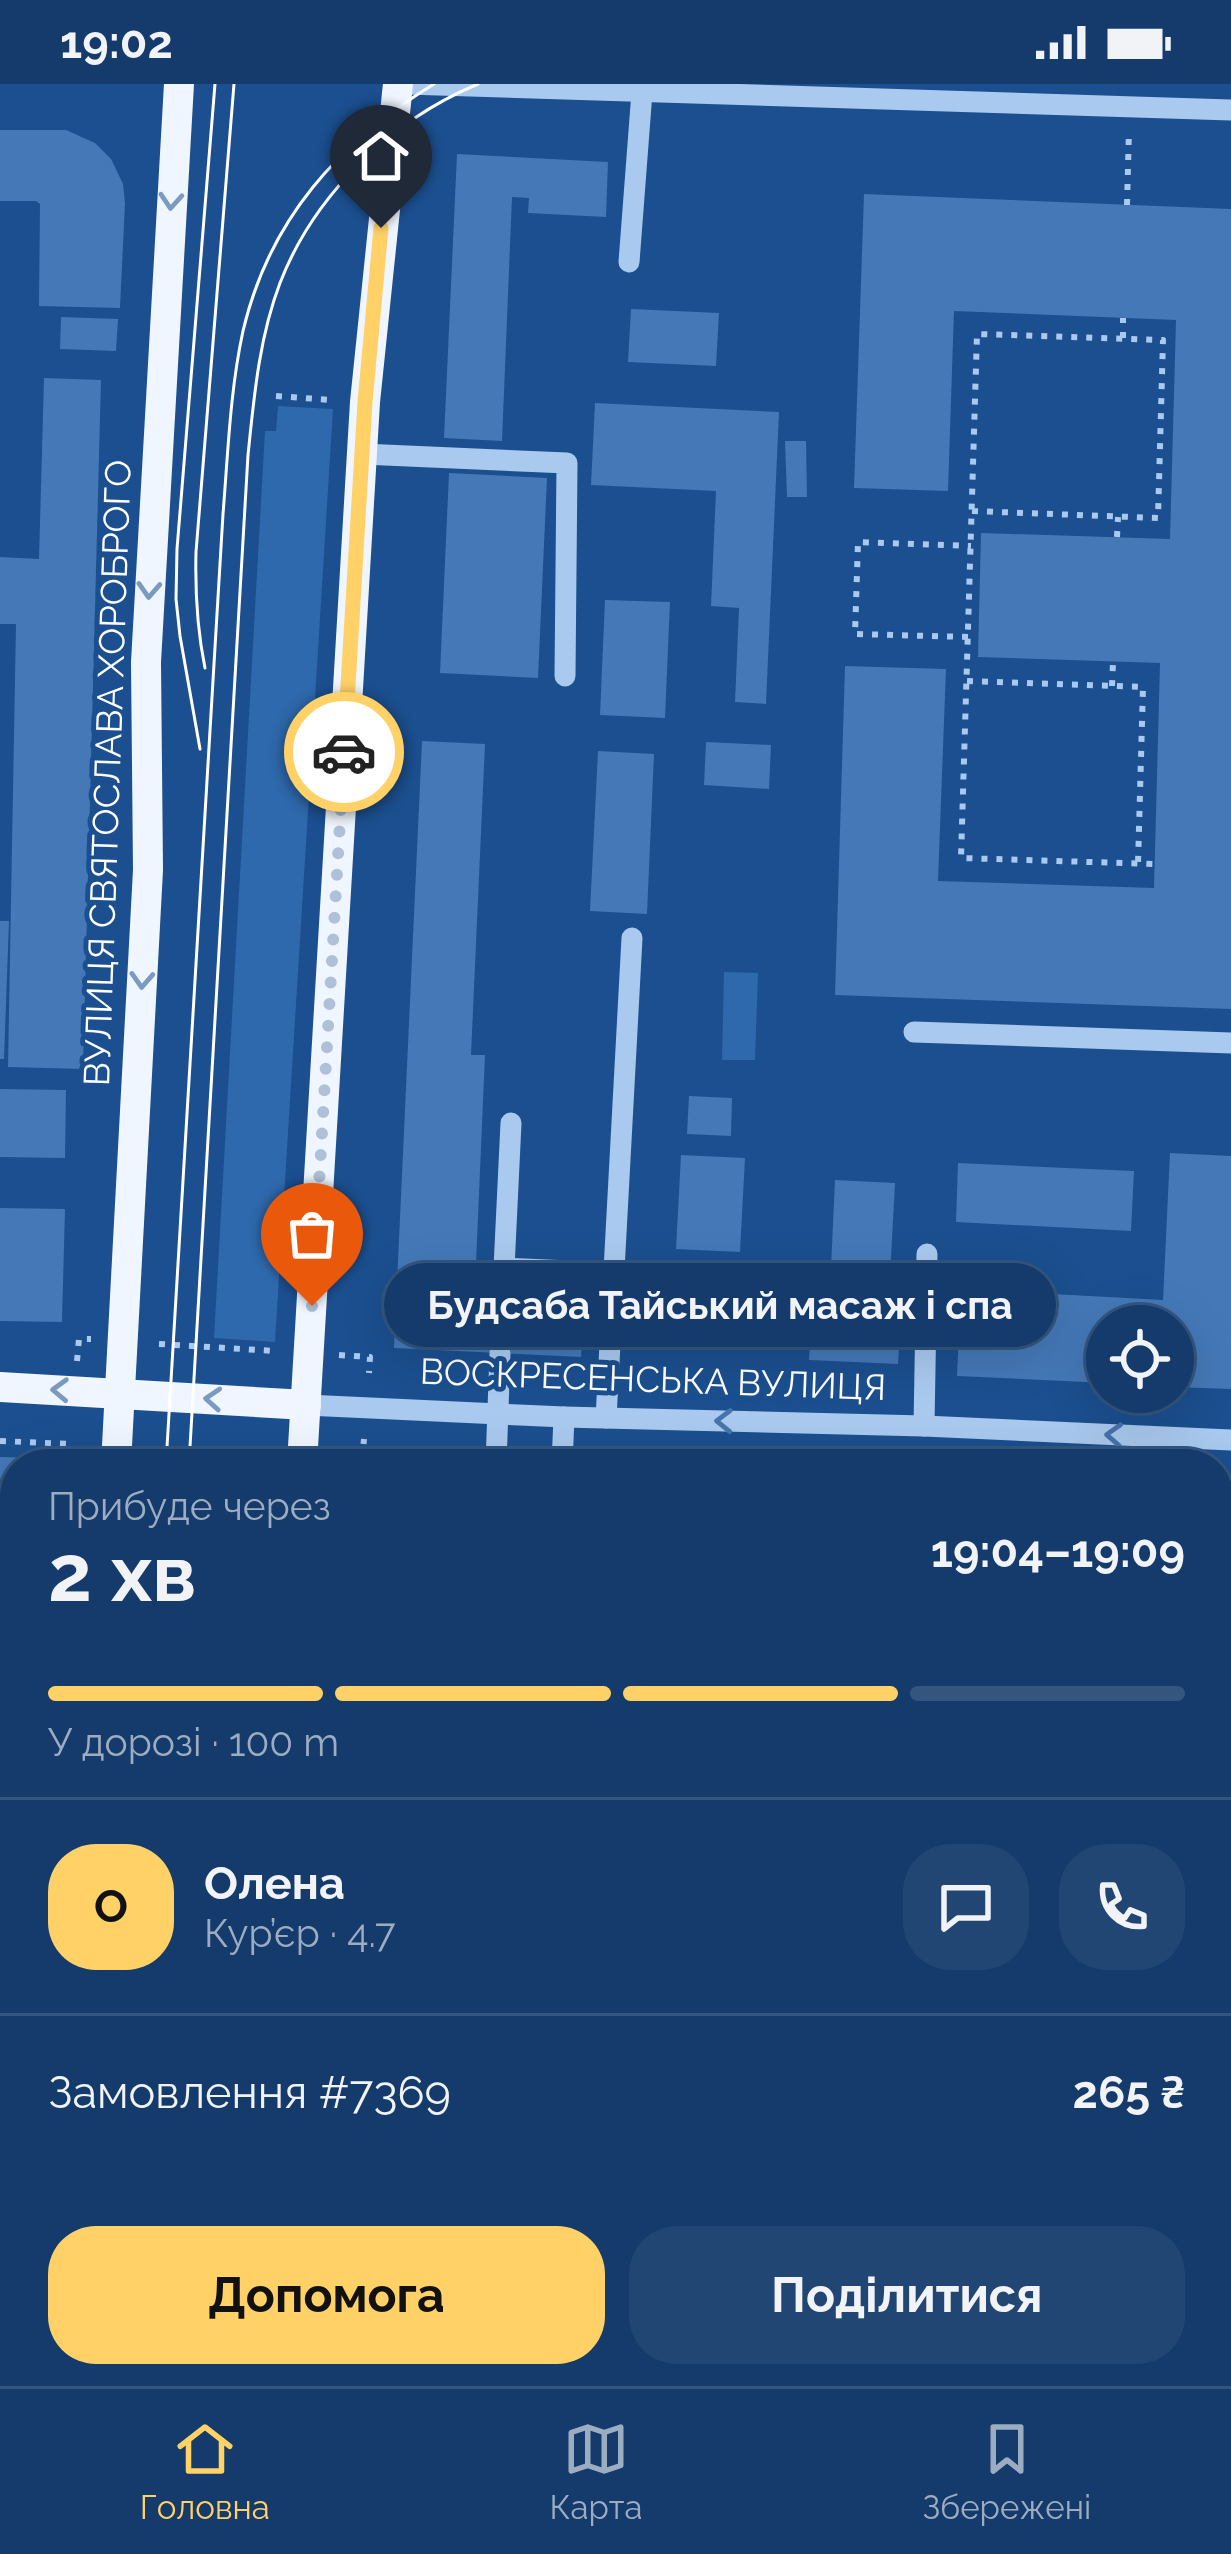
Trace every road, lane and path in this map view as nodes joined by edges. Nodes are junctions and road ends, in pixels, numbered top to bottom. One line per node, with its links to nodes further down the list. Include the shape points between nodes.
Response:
1 (179, 84): 38 (main road, ВУЛИЦЯ СВЯТОСЛАВА ХОРОБРОГО, one-way to 38, via 146,662 148,870)
2 (402, 84): 3 (street); 12 (main road)
3 (642, 92): 4 (street); 7 (street)
4 (1130, 106): 5 (street); 6 (path)
5 (1231, 110)
6 (1127, 205)
7 (629, 262)
8 (1124, 318): 9 (path)
9 (1123, 338): 13 (path, via 977,334); 14 (path, via 1163,340 1158,518)
10 (276, 396): 11 (path)
11 (332, 400)
12 (362, 454): 19 (street, via 567,463); 39 (main road)
13 (972, 511): 14 (path); 16 (path)
14 (1118, 516): 15 (path)
15 (1117, 537)
16 (971, 546): 17 (path); 17 (path, via 858,542 855,634)
17 (968, 638): 20 (path)
18 (1113, 662): 21 (path)
19 (565, 676)
20 (967, 682): 21 (path); 22 (path, via 961,858)
21 (1112, 686): 22 (path, via 1143,687)
22 (1138, 864): 23 (path)
23 (1154, 865)
24 (632, 938): 29 (street)
25 (914, 1032): 26 (street)
26 (1231, 1043)
27 (511, 1123): 29 (street, via 504,1278)
28 (927, 1254): 43 (street)
29 (613, 1274): 42 (street)
30 (101, 1340): 35 (path, via 79,1339)
31 (159, 1344): 32 (path)
32 (276, 1352)
33 (500, 1353): 40 (street)
34 (335, 1355): 36 (path, via 370,1357)
35 (76, 1363)
36 (369, 1373)
37 (0, 1387): 38 (main road, ВОСКРЕСЕНСЬКА ВУЛИЦЯ, one-way to 37)
38 (120, 1393): 39 (main road, ВОСКРЕСЕНСЬКА ВУЛИЦЯ, one-way to 38); 48 (main road, ВУЛИЦЯ СВЯТОСЛАВА ХОРОБРОГО)
39 (306, 1405): 40 (street, ВОСКРЕСЕНСЬКА ВУЛИЦЯ); 49 (main road)
40 (498, 1415): 41 (street, ВОСКРЕСЕНСЬКА ВУЛИЦЯ); 51 (street)
41 (564, 1417): 42 (street, ВОСКРЕСЕНСЬКА ВУЛИЦЯ); 52 (street)
42 (606, 1418): 43 (street, ВОСКРЕСЕНСЬКА ВУЛИЦЯ, one-way to 42)
43 (923, 1426): 45 (street, ВОСКРЕСЕНСЬКА ВУЛИЦЯ, one-way to 43)
44 (364, 1439): 50 (path)
45 (1231, 1440)
46 (0, 1441): 47 (path)
47 (72, 1449)
48 (117, 1449)
49 (314, 1449)
50 (363, 1449)
51 (497, 1449)
52 (563, 1449)

